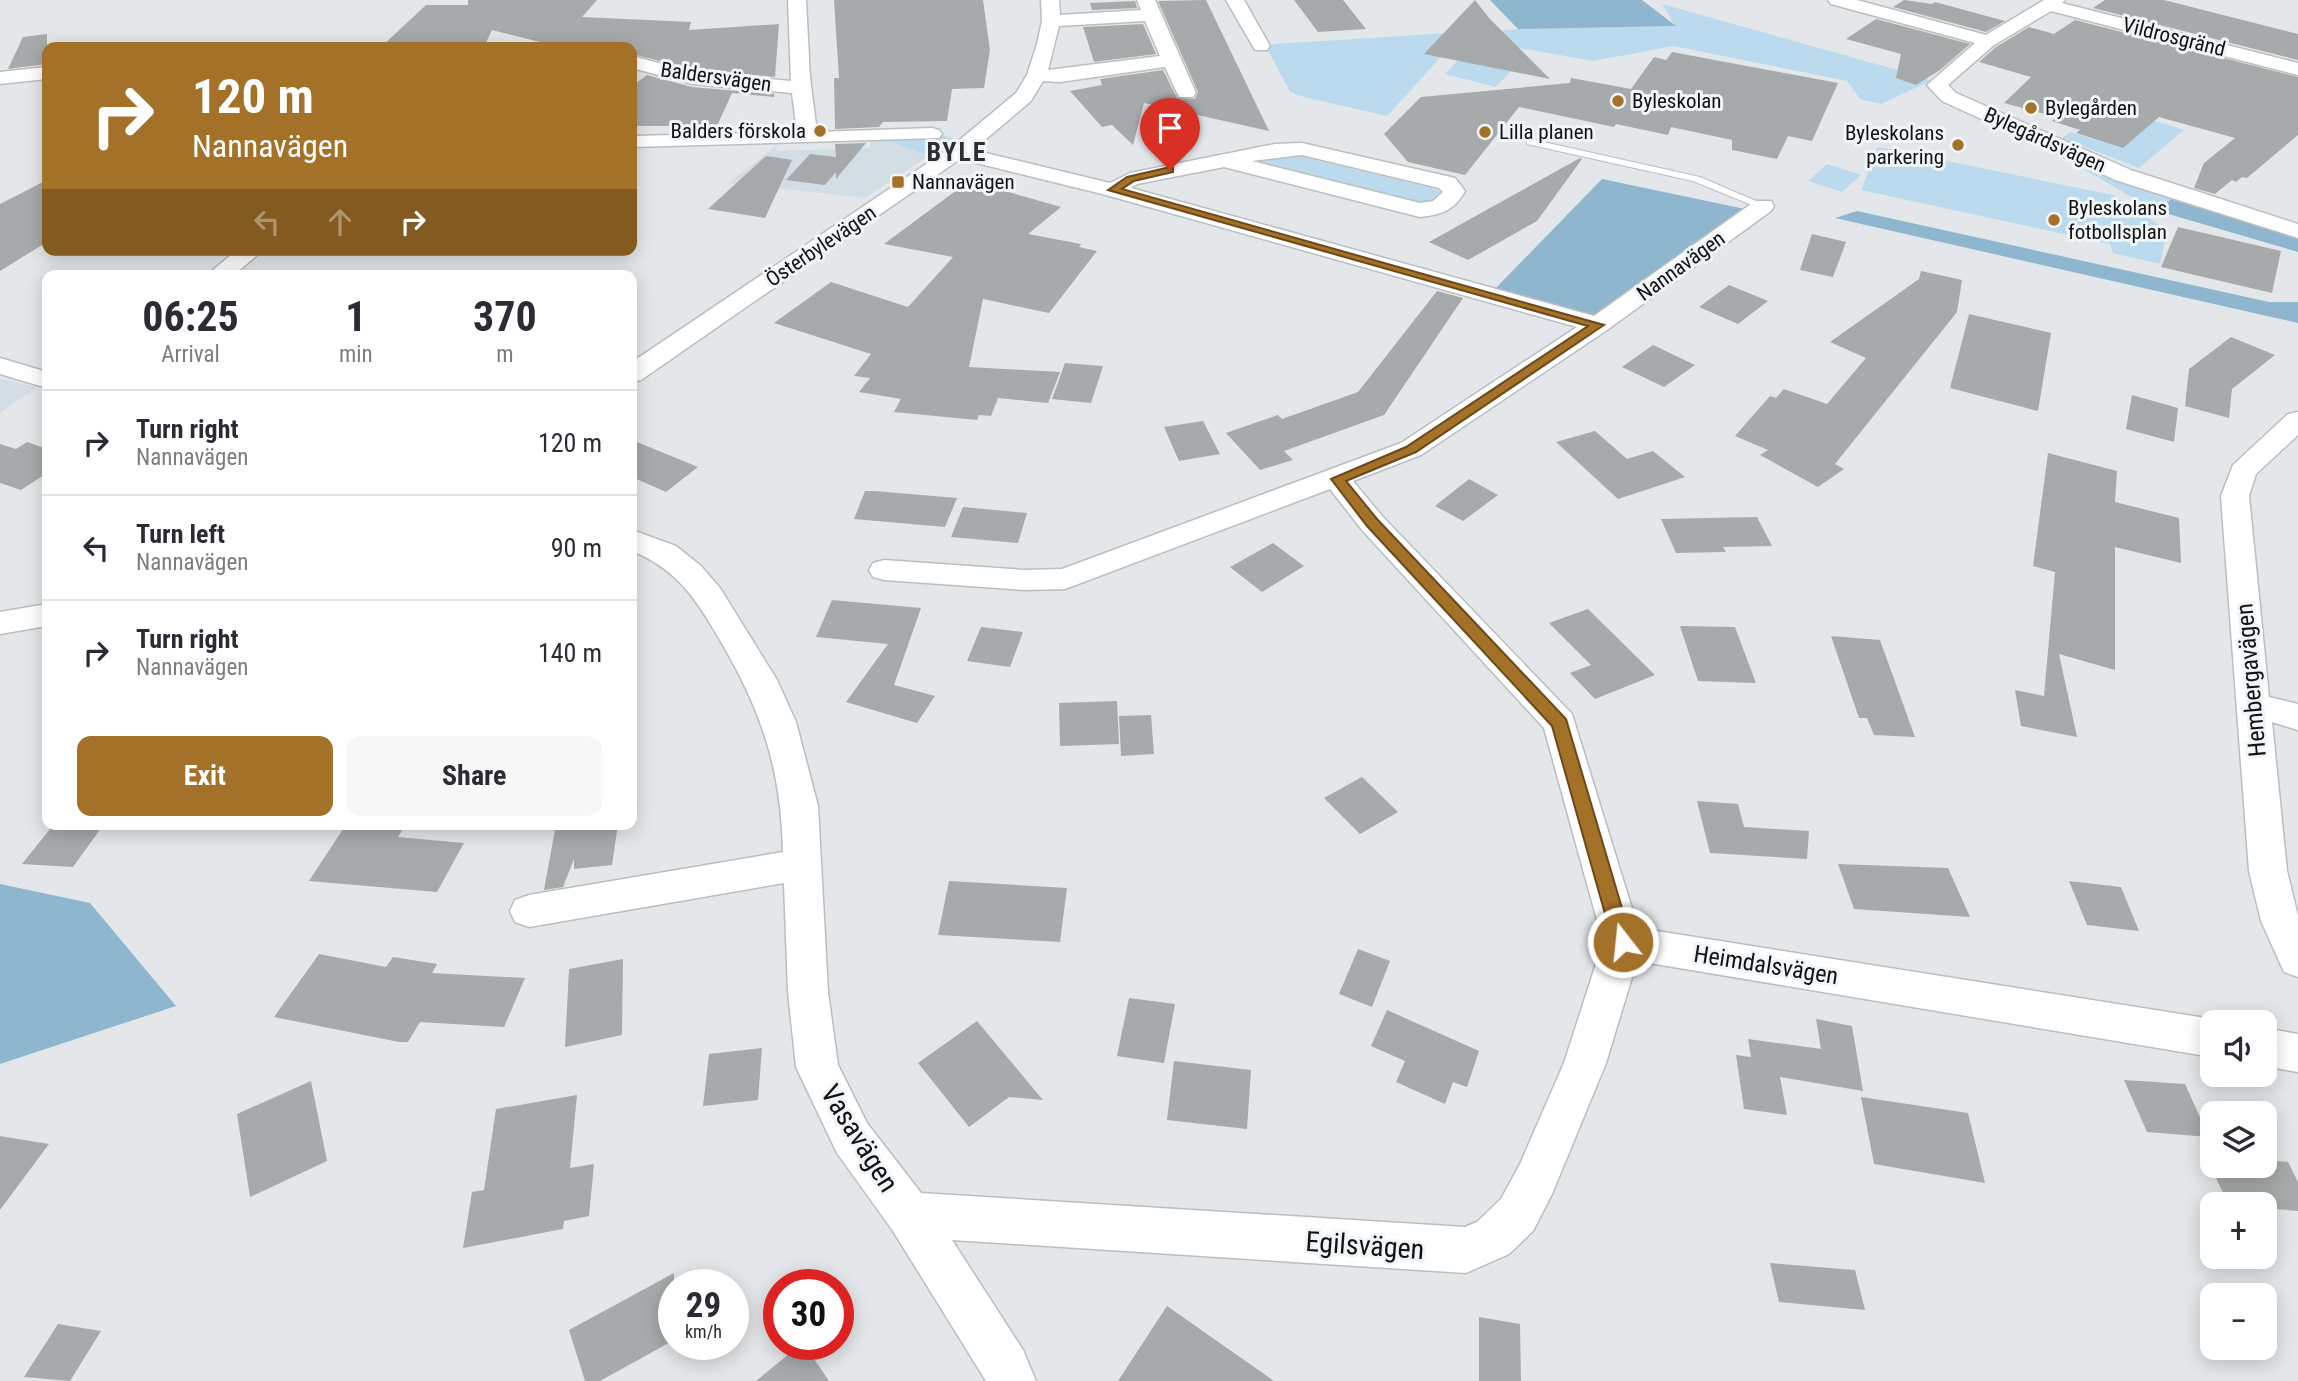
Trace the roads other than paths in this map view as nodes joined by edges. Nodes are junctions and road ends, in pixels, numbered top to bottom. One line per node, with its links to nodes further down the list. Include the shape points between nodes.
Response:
1 (797, 0): 15 (street, Baldersvägen)
2 (1235, 0): 8 (street)
3 (1837, 0): 7 (street)
4 (2052, 3): 7 (street, Bylegårdsvägen); 11 (street, Vildrosgränd)
5 (1149, 8): 6 (street); 9 (street)
6 (1050, 10): 13 (street, Österbylevägen)
7 (1988, 41): 25 (street, Bylegårdsvägen, via 1937,85 1949,97 2123,175)
8 (1261, 46)
9 (1171, 60): 13 (street, via 1060,76); 16 (street)
10 (637, 63): 15 (street, Baldersvägen, via 694,78)
11 (2298, 69)
12 (42, 74): 14 (street)
13 (1037, 75): 21 (street, Österbylevägen, via 1024,97)
14 (0, 79)
15 (802, 88): 18 (street, Baldersvägen)
16 (1186, 93)
17 (932, 134): 18 (street)
18 (808, 138): 19 (street)
19 (637, 142)
20 (1530, 142): 24 (lane, via 1696,178)
21 (957, 152): 23 (street); 30 (street, Österbylevägen)
22 (1223, 160): 22 (street, via 1275,149 1302,149 1447,183 1454,191 1442,207 1420,210); 23 (street, via 1130,179)
23 (1113, 190): 28 (street)
24 (1763, 206): 28 (street, Nannavägen)
25 (2298, 231)
26 (244, 256): 27 (street)
27 (226, 270)
28 (1598, 325): 33 (street, Nannavägen, via 1411,449)
29 (0, 366): 31 (street)
30 (637, 371)
31 (42, 379)
32 (2298, 420): 38 (street, Hembergavägen, via 2243,471 2235,496)
33 (1337, 479): 35 (street, Nannavägen, via 1065,579); 42 (street, via 1372,523 1560,723)
34 (637, 542): 40 (street, Vasavägen, via 665,553 690,573 760,681 779,722 800,806)
35 (884, 570)
36 (42, 616): 37 (street)
37 (0, 623)
38 (2255, 705): 39 (street); 43 (street, Hembergavägen, via 2268,872 2280,920)
39 (2298, 717)
40 (803, 864): 41 (street); 47 (street, Vasavägen, via 808,992 817,1067 852,1138)
41 (529, 911)
42 (1623, 942): 44 (street, Heimdalsvägen); 47 (street, Egilsvägen, via 1585,1063 1536,1179 1517,1214 1493,1238 1466,1250)
43 (2298, 960)
44 (2200, 1036)
45 (2277, 1049): 46 (street)
46 (2298, 1053)
47 (909, 1215): 48 (street, Vasavägen)
48 (1011, 1381)

